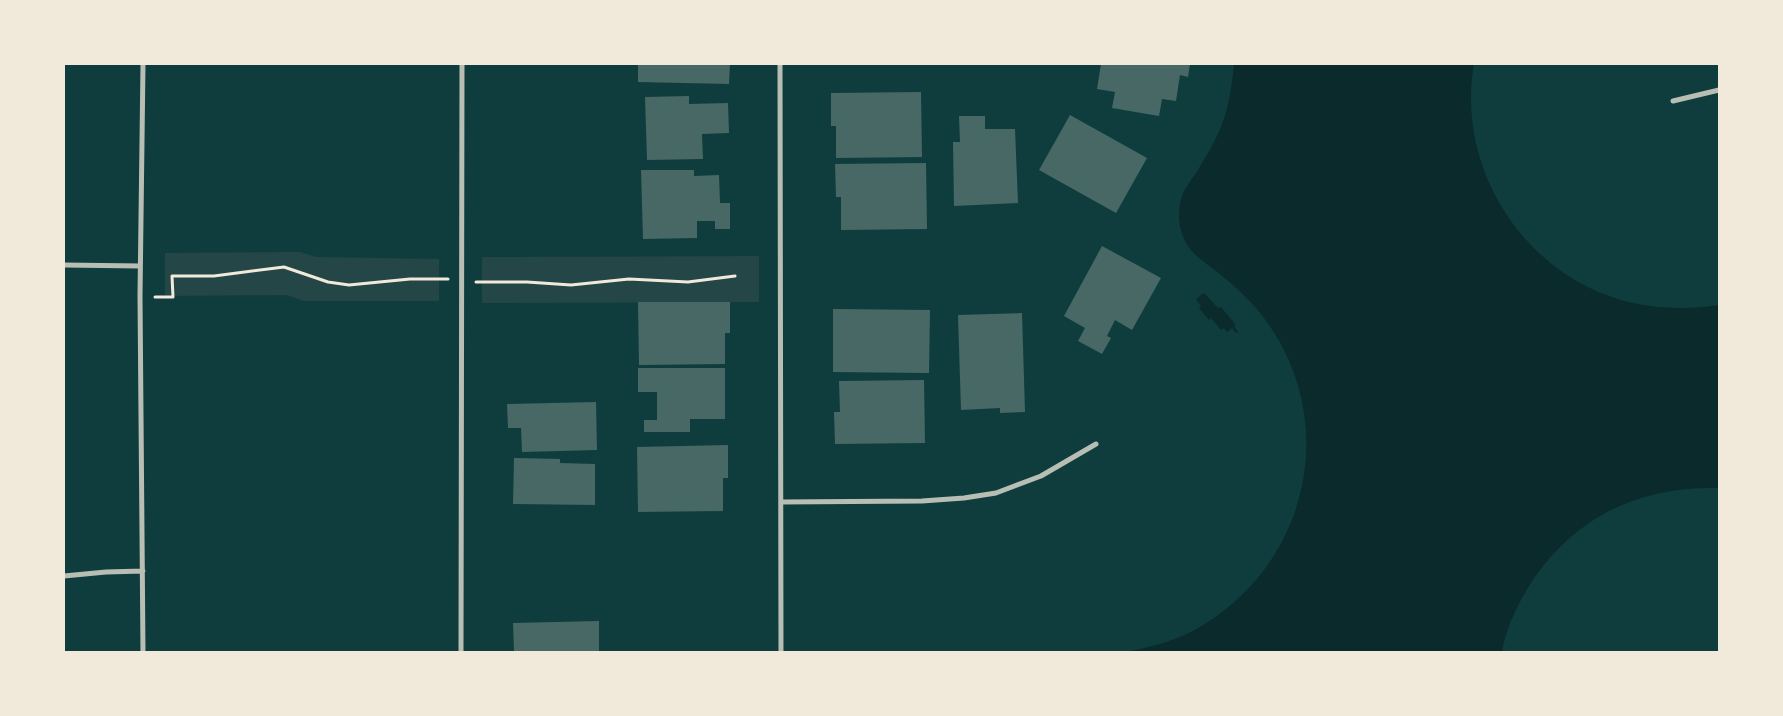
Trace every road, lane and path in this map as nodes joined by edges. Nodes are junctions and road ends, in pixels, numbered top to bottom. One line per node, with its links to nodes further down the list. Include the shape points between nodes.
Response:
1 (143, 64): 7 (street)
2 (462, 64): 9 (street)
3 (780, 64): 12 (street)
4 (1719, 90): 5 (street)
5 (1673, 101)
6 (64, 265): 7 (street)
7 (140, 266): 10 (street)
8 (735, 276): 9 (path, via 688,282 629,279 571,285)
9 (462, 279): 10 (path, via 410,279 349,285 328,282 284,267 214,276 172,276 173,298); 16 (street)
10 (140, 296): 13 (street)
11 (1096, 444): 12 (street, via 1041,476 996,493 922,501)
12 (781, 502): 17 (street)
13 (143, 571): 14 (street); 15 (street)
14 (64, 576)
15 (143, 652)
16 (461, 652)
17 (781, 652)

